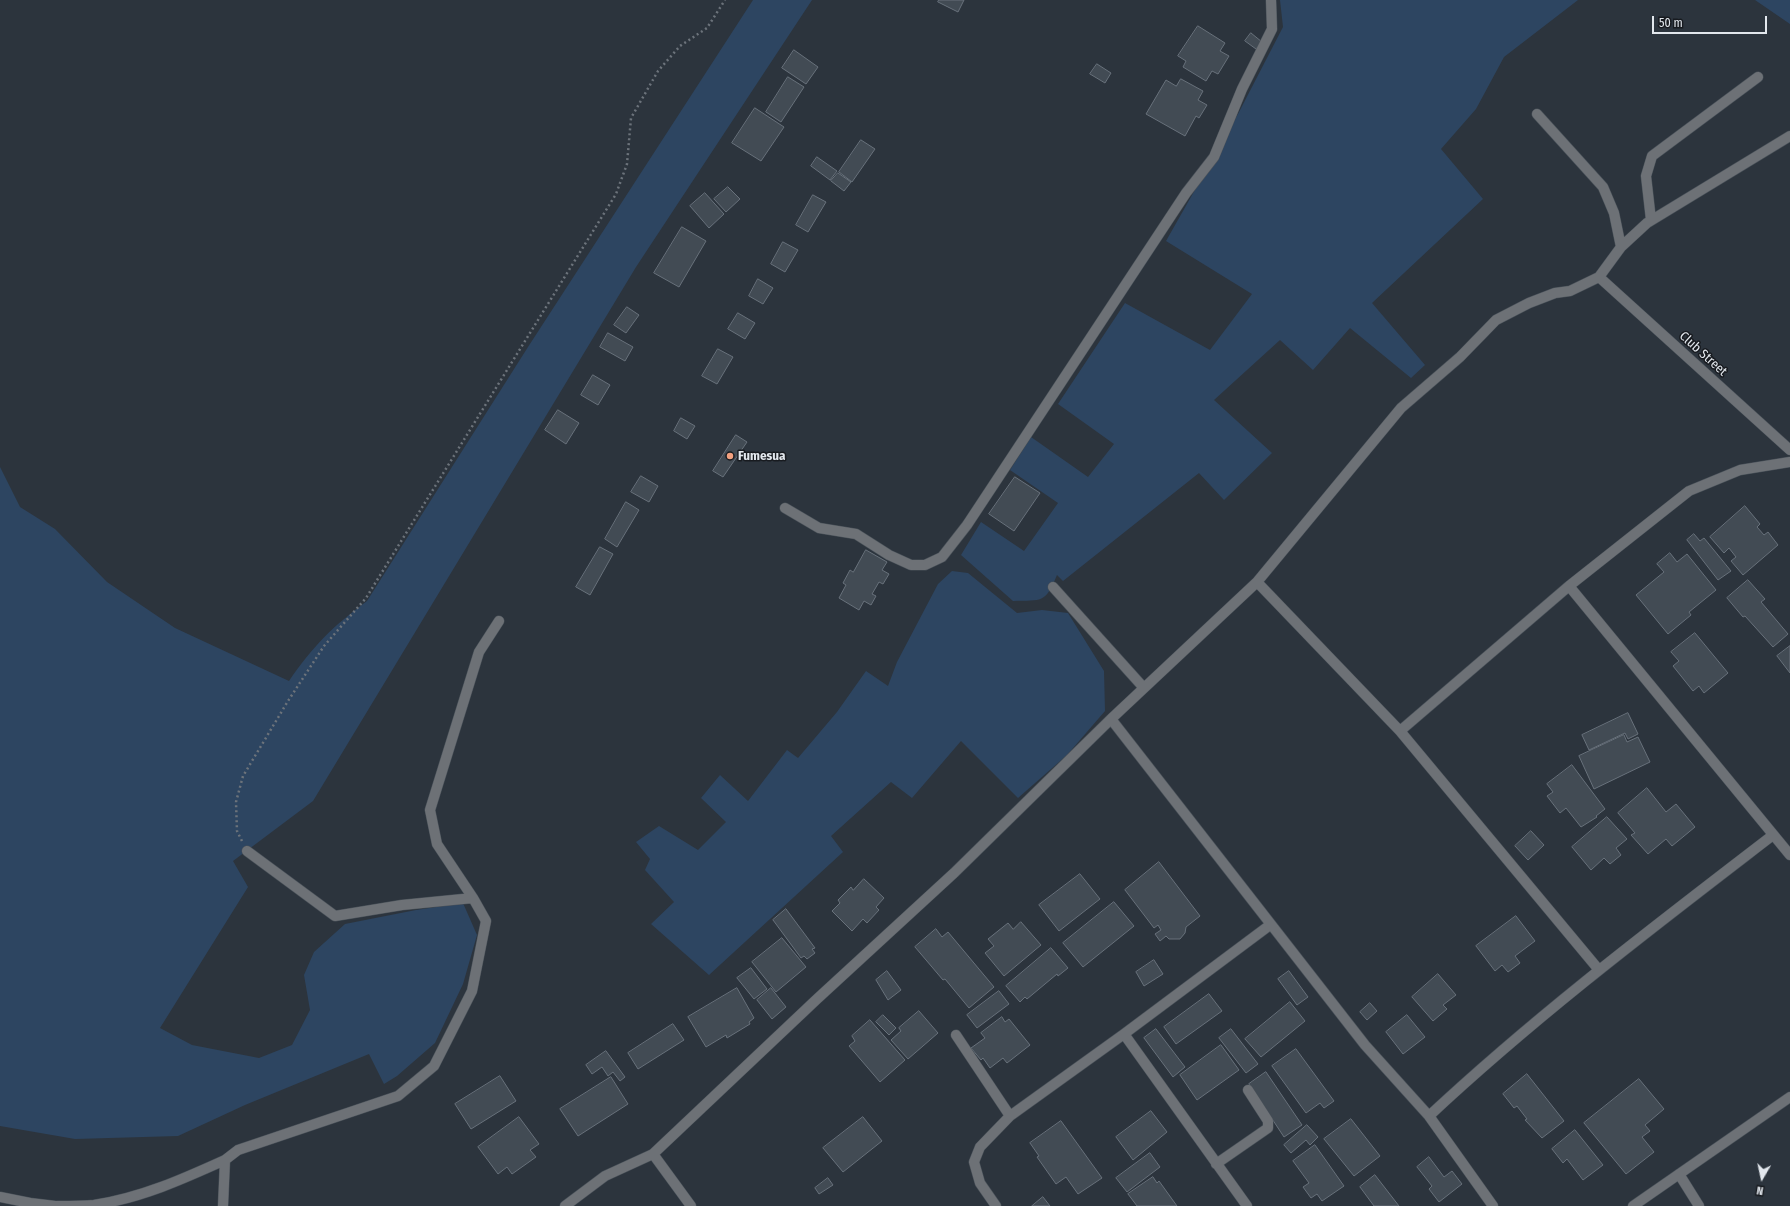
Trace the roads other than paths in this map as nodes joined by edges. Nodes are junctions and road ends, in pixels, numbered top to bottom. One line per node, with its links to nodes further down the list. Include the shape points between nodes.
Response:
1 (1271, 0): 10 (street, via 1272,29 1242,89 1214,157 1186,193 967,524 942,557 925,565 911,565 889,556 856,534 819,528)
2 (1758, 77): 5 (street, via 1652,156 1646,176)
3 (1537, 114): 6 (street, via 1603,187 1614,213)
4 (1790, 136): 5 (street)
5 (1651, 220): 6 (street)
6 (1621, 247): 7 (street)
7 (1599, 277): 8 (street, Club Street); 11 (street, via 1570,291 1555,293 1529,303 1496,320 1460,357 1401,408)
8 (1790, 450)
9 (1790, 462): 12 (street, via 1740,470 1689,491)
10 (785, 508)
11 (1257, 582): 15 (street); 17 (street)
12 (1569, 586): 17 (street); 18 (street)
13 (1053, 587): 15 (street)
14 (499, 621): 21 (street, via 479,652 430,810 437,844)
15 (1144, 688): 16 (street)
16 (1110, 719): 22 (street); 30 (street, via 954,873)
17 (1400, 731): 23 (street)
18 (1773, 835): 20 (street); 23 (street)
19 (247, 851): 21 (street, via 335,916 402,905)
20 (1790, 855)
21 (473, 898): 31 (street, via 486,921 472,991 434,1066 398,1096 238,1150)
22 (1270, 925): 24 (street); 29 (street, via 1365,1045)
23 (1599, 970): 29 (street, via 1481,1067)
24 (1124, 1034): 28 (street); 32 (street)
25 (956, 1035): 28 (street)
26 (1248, 1090): 32 (street, via 1268,1120 1268,1128)
27 (1790, 1097): 33 (street)
28 (1010, 1116): 40 (street, via 980,1147 974,1162 980,1184)
29 (1429, 1116): 42 (street)
30 (653, 1154): 38 (street, via 605,1176); 39 (street)
31 (225, 1160): 36 (street, via 139,1196 93,1205); 37 (street)
32 (1216, 1164): 41 (street)
33 (1679, 1174): 43 (street); 44 (street)
34 (0, 1197): 35 (street)
35 (30, 1204): 36 (street)
36 (56, 1206)
37 (224, 1206)
38 (565, 1206)
39 (691, 1206)
40 (996, 1206)
41 (1247, 1206)
42 (1493, 1206)
43 (1633, 1206)
44 (1699, 1206)

